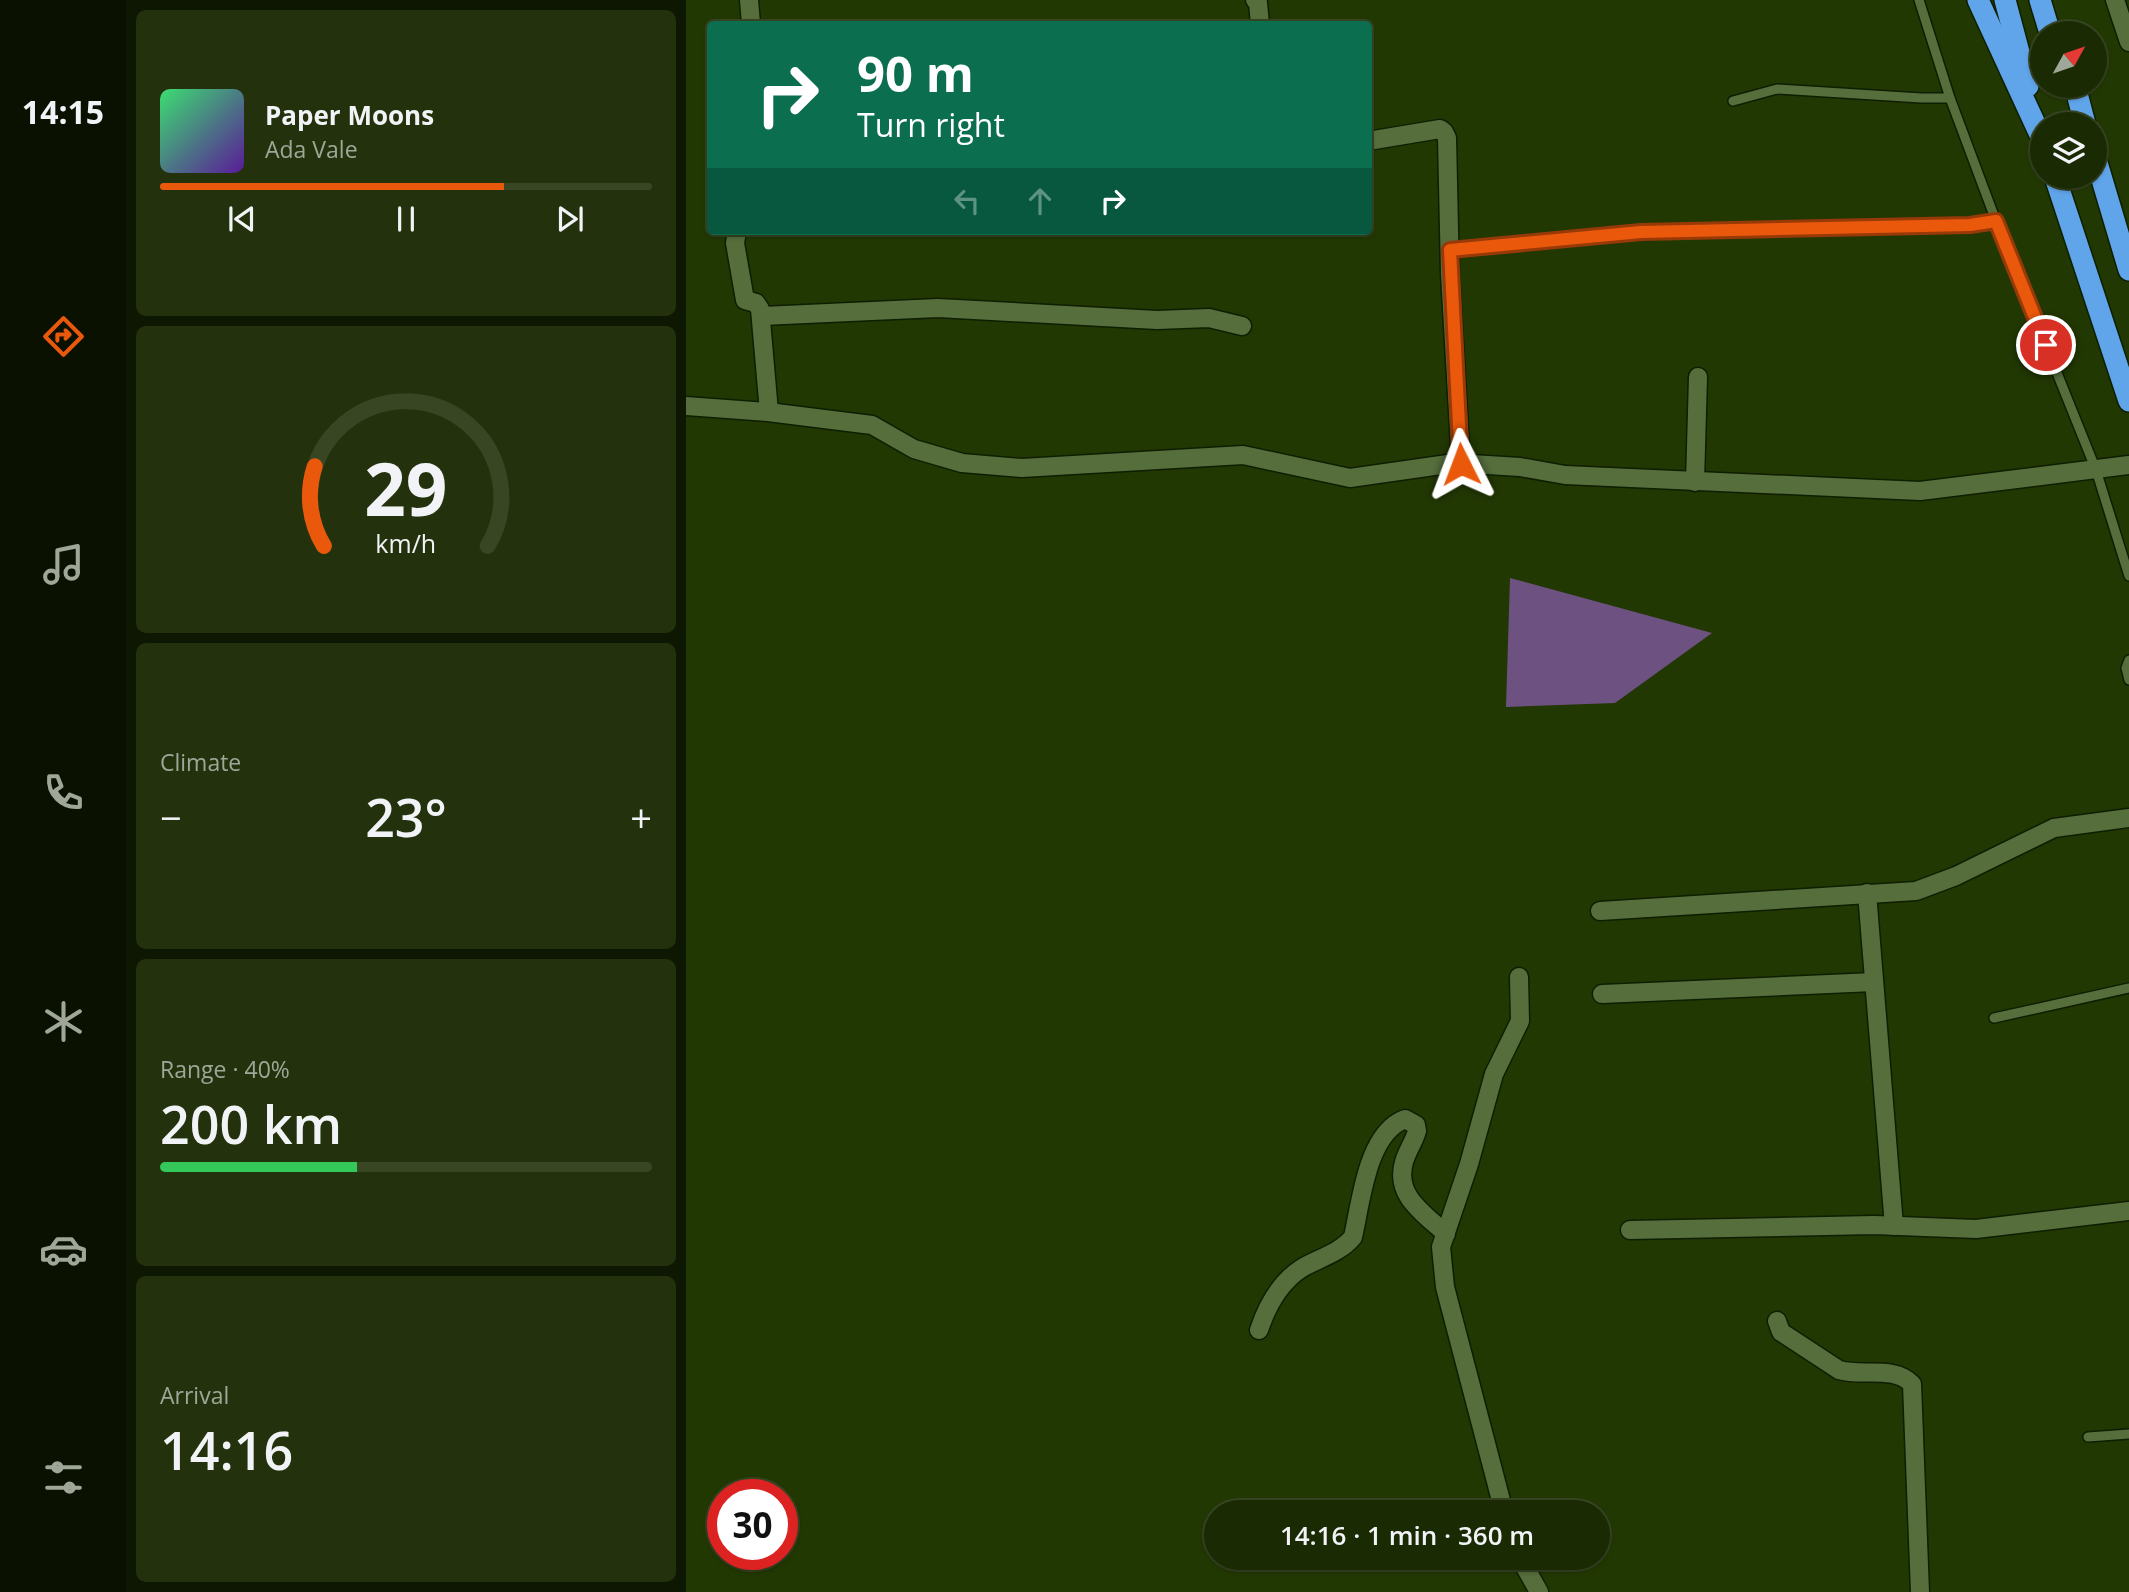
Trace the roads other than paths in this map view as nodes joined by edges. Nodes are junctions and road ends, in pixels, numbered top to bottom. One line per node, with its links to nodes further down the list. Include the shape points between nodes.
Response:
1 (749, 0): 9 (street)
2 (1255, 0): 10 (street)
3 (1919, 0): 14 (lane)
4 (1978, 0): 17 (highway)
5 (2005, 0): 16 (highway)
6 (2040, 0): 11 (highway)
7 (2052, 0): 12 (highway)
8 (2115, 0): 13 (street)
9 (751, 21)
10 (1260, 21)
11 (2046, 21)
12 (2057, 21)
13 (2129, 41)
14 (1950, 97): 15 (lane, via 1777,89); 21 (lane)
15 (1733, 101)
16 (2035, 112)
17 (2030, 113)
18 (1372, 140): 23 (street, via 1444,132 1450,159)
19 (2059, 189): 28 (highway)
20 (2105, 189): 24 (highway)
21 (1996, 221): 23 (lane, via 1641,232); 33 (lane)
22 (736, 235): 25 (street, via 745,300 758,304)
23 (1450, 250): 31 (street)
24 (2129, 270)
25 (761, 316): 26 (street, via 938,308 1157,320 1209,318); 30 (street)
26 (1242, 326)
27 (1698, 377): 34 (street)
28 (2129, 401)
29 (686, 406): 30 (street)
30 (769, 412): 31 (street, via 872,425 914,449 962,463 1022,467 1243,455 1350,478)
31 (1461, 464): 34 (street)
32 (2129, 465): 33 (street)
33 (2096, 470): 34 (street, via 1920,491); 35 (lane)
34 (1695, 482)
35 (2129, 576)
36 (2129, 660): 37 (lane)
37 (2129, 680)
38 (2129, 818): 39 (street, via 2054,828 1916,891)
39 (1867, 893): 40 (street); 42 (street)
40 (1600, 911)
41 (1519, 977): 49 (street, via 1520,1020 1494,1074)
42 (1874, 982): 44 (street); 47 (street)
43 (2129, 988): 45 (lane)
44 (1602, 994)
45 (1994, 1018)
46 (2129, 1211): 47 (street, via 1976,1229)
47 (1894, 1226): 48 (street)
48 (1630, 1230)
49 (1446, 1234): 51 (street, via 1405,1192 1403,1169 1418,1131 1405,1119 1394,1123 1370,1163 1353,1237 1299,1269 1275,1293); 54 (street, via 1441,1247 1445,1287)
50 (1777, 1321): 57 (street, via 1781,1332 1839,1370 1890,1374 1912,1384)
51 (1258, 1330)
52 (2129, 1434): 53 (lane)
53 (2088, 1437)
54 (1501, 1500)
55 (1527, 1570): 56 (street)
56 (1539, 1592)
57 (1920, 1592)

